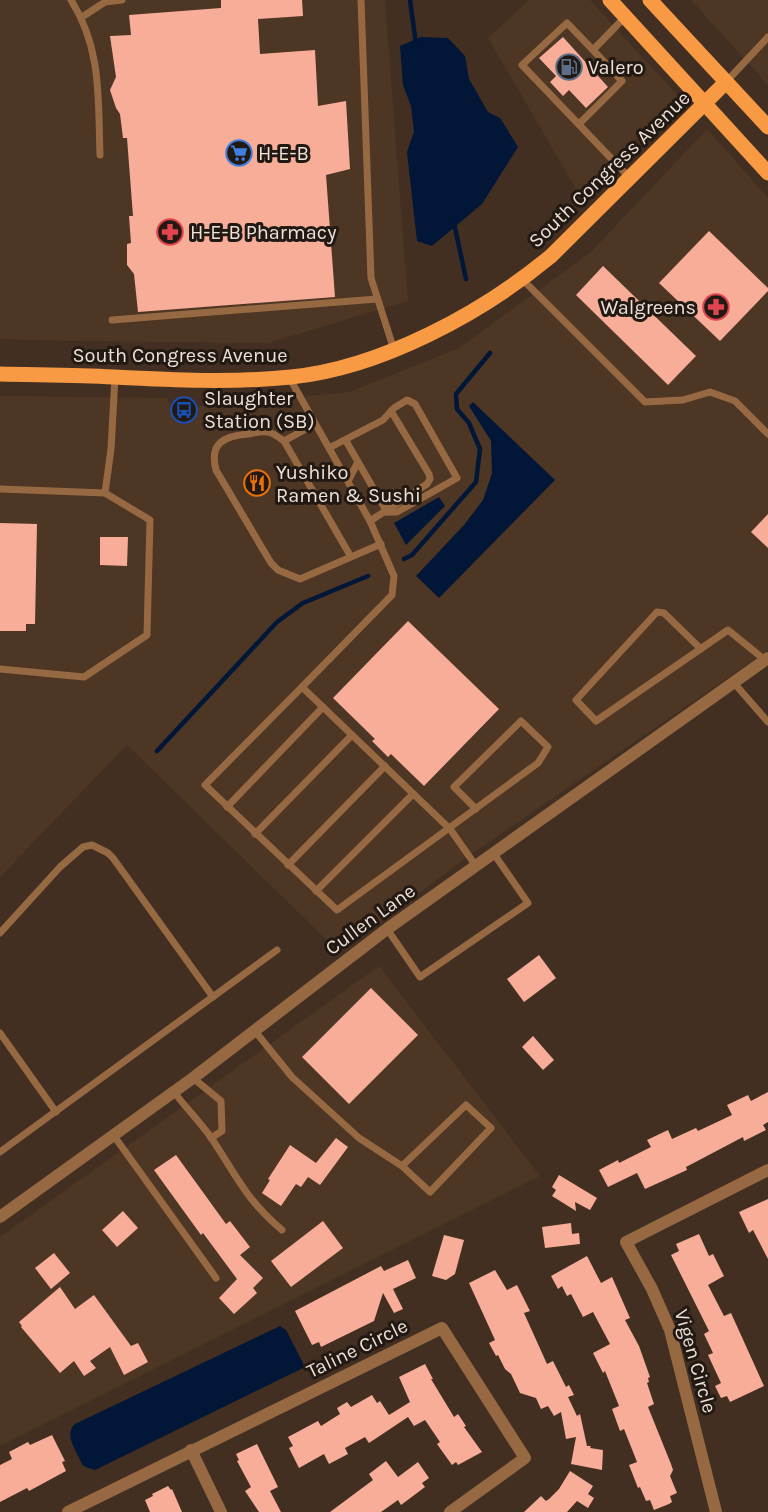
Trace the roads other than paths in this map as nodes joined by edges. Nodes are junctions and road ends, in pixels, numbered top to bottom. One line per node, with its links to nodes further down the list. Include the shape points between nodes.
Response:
1 (72, 0): 6 (lane)
2 (122, 0): 6 (lane, via 105,2)
3 (362, 0): 18 (lane, via 371,278)
4 (610, 0): 7 (main road)
5 (650, 0): 10 (main road)
6 (81, 17): 14 (lane, via 91,40 97,75)
7 (626, 17): 9 (lane); 11 (main road)
8 (768, 37): 10 (lane)
9 (593, 50): 12 (lane, via 622,81); 12 (lane, via 567,23 522,65)
10 (726, 82): 11 (main road, South Congress Avenue); 13 (main road)
11 (705, 105): 15 (main road); 16 (main road, South Congress Avenue)
12 (579, 124): 16 (lane)
13 (768, 128)
14 (100, 155)
15 (768, 173)
16 (629, 177): 17 (main road, South Congress Avenue, via 579,230)
17 (523, 279): 20 (main road, South Congress Avenue, via 437,331); 26 (lane, via 645,402 683,400 710,392 735,401)
18 (377, 299): 19 (lane); 20 (lane)
19 (112, 320)
20 (394, 350): 23 (main road, South Congress Avenue, via 330,370)
21 (0, 374): 22 (main road, South Congress Avenue)
22 (115, 377): 23 (main road, South Congress Avenue); 33 (lane)
23 (289, 377): 25 (lane)
24 (391, 411): 28 (lane, via 383,420); 34 (lane, via 430,479); 34 (lane, via 407,400 415,404 458,478 397,512)
25 (315, 424): 27 (lane); 29 (lane)
26 (768, 434)
27 (284, 441): 37 (lane); 37 (lane, via 268,432 232,435 215,448 216,470 278,570 300,579)
28 (346, 441): 29 (lane); 30 (lane)
29 (329, 448): 31 (lane)
30 (358, 462): 31 (lane); 34 (lane)
31 (348, 481): 35 (lane)
32 (0, 489): 33 (lane)
33 (105, 493): 40 (lane, via 150,520 147,634 84,677)
34 (387, 512): 35 (lane)
35 (370, 521): 36 (lane)
36 (381, 544): 37 (lane); 42 (lane, via 394,576 392,595)
37 (351, 557)
38 (701, 649): 38 (lane, via 596,721 576,700 657,612 664,613); 39 (lane, via 728,630)
39 (766, 659): 41 (street, Cullen Lane)
40 (0, 669)
41 (734, 683): 44 (lane); 52 (street, Cullen Lane)
42 (302, 687): 43 (lane); 48 (lane, via 205,785)
43 (323, 707): 45 (lane); 48 (lane)
44 (768, 722)
45 (352, 735): 46 (lane); 51 (lane)
46 (385, 766): 47 (lane); 53 (lane)
47 (413, 794): 50 (lane); 55 (lane)
48 (227, 807): 51 (lane)
49 (476, 809): 49 (lane, via 538,764 548,747 521,721 454,787); 50 (lane)
50 (450, 829): 54 (lane); 55 (lane, via 337,910)
51 (255, 834): 53 (lane)
52 (494, 854): 54 (street, Cullen Lane); 56 (lane, via 528,903 420,977)
53 (288, 865): 55 (lane)
54 (476, 866): 56 (street, Cullen Lane)
55 (316, 891)
56 (387, 929): 60 (street, Cullen Lane)
57 (0, 933): 59 (lane, via 60,867 82,847 92,844 112,858)
58 (277, 950): 59 (lane)
59 (213, 997): 64 (lane)
60 (254, 1030): 62 (street, Cullen Lane); 68 (lane, via 292,1077 358,1138)
61 (0, 1033): 64 (lane)
62 (193, 1078): 63 (street, Cullen Lane); 66 (lane, via 220,1101 222,1131)
63 (174, 1092): 65 (street, Cullen Lane); 66 (lane)
64 (56, 1112): 67 (lane)
65 (114, 1136): 70 (street, Cullen Lane); 72 (lane)
66 (211, 1138): 71 (lane, via 236,1181)
67 (0, 1152)
68 (402, 1166): 68 (lane, via 430,1192 491,1128 466,1105)
69 (768, 1170): 77 (street, Vigen Circle, via 626,1242 670,1330)
70 (0, 1217)
71 (282, 1230)
72 (216, 1278)
73 (191, 1450): 74 (street, Taline Circle); 75 (street); 76 (street, Taline Circle, via 442,1328 525,1458)
74 (68, 1512)
75 (221, 1512)
76 (450, 1512)
77 (716, 1512)

